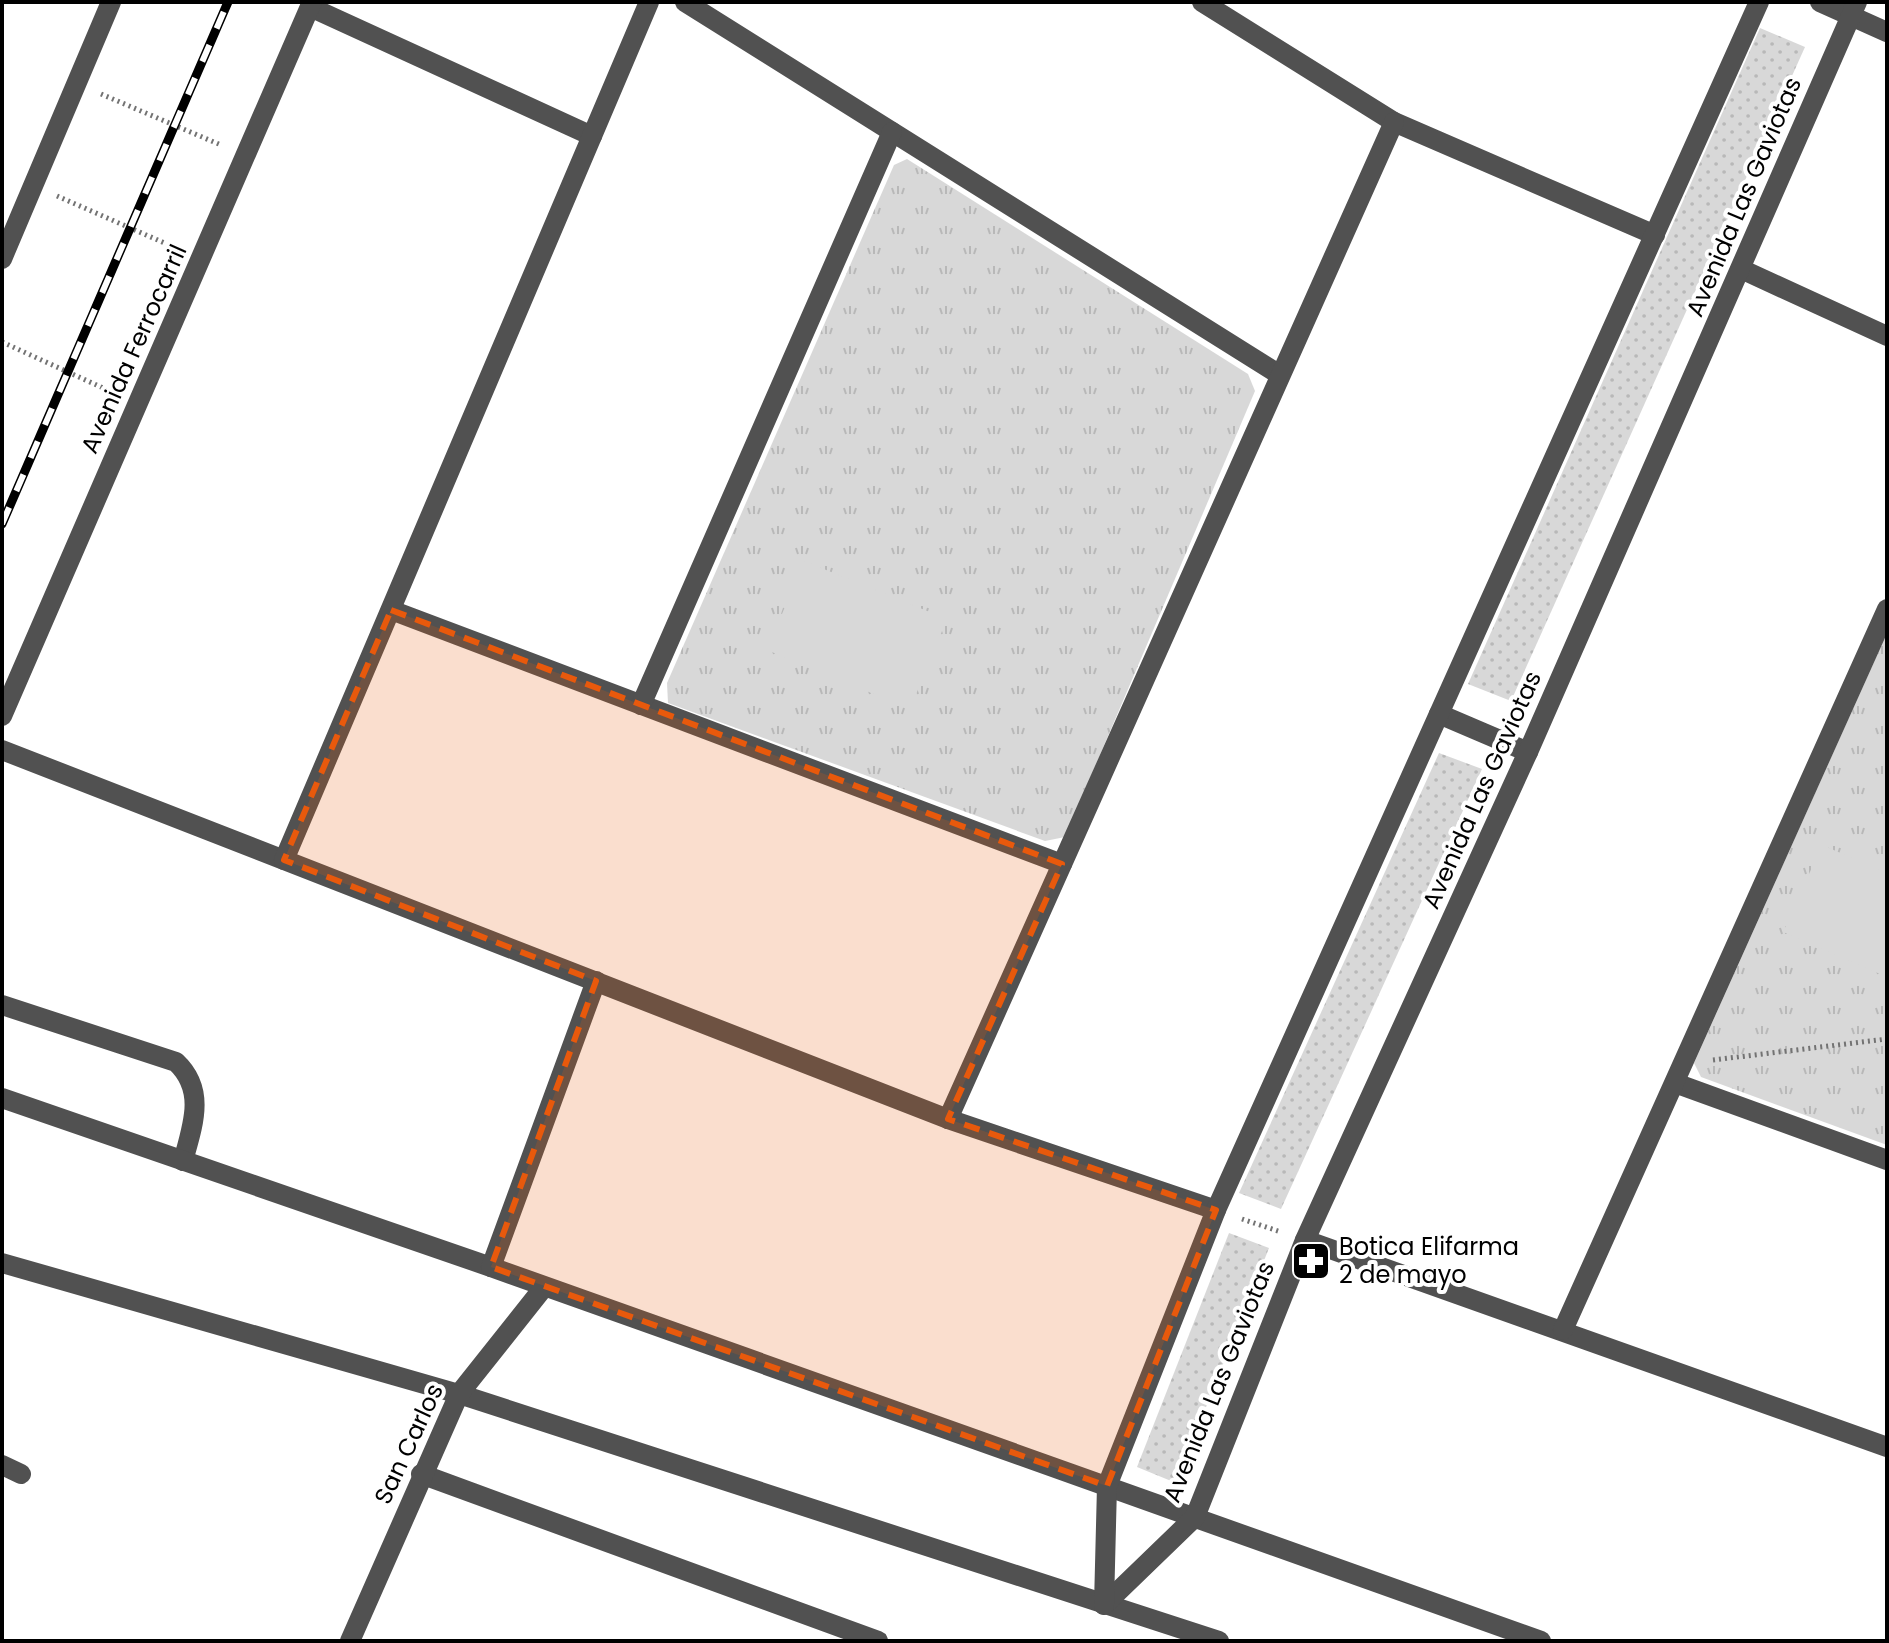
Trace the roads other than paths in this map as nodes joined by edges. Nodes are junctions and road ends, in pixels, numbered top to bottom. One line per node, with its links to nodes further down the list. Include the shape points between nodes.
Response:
1 (111, 2): 14 (street)
2 (649, 2): 12 (street)
3 (685, 2): 11 (street)
4 (1202, 2): 10 (street)
5 (1759, 2): 13 (street)
6 (1820, 2): 8 (street)
7 (311, 5): 12 (street); 22 (street, Avenida Ferrocarril)
8 (1854, 9): 9 (street); 15 (street, Avenida Las Gaviotas)
9 (1887, 32)
10 (1394, 122): 13 (street); 17 (street)
11 (892, 132): 17 (street); 20 (street)
12 (592, 136): 19 (street)
13 (1655, 235): 21 (street)
14 (2, 259)
15 (1741, 269): 16 (street); 24 (street, Avenida Las Gaviotas)
16 (1887, 336)
17 (1280, 375): 26 (street)
18 (1887, 609): 29 (street)
19 (391, 610): 20 (street); 25 (street)
20 (641, 705): 26 (street)
21 (1439, 714): 24 (street); 34 (street)
22 (2, 716)
23 (2, 750): 25 (street)
24 (1528, 752): 35 (street, Avenida Las Gaviotas)
25 (284, 860): 27 (street)
26 (1062, 864): 31 (street)
27 (596, 981): 31 (street); 37 (street)
28 (2, 1005): 33 (street, via 176,1062 189,1074 195,1092)
29 (1675, 1083): 32 (street); 39 (street)
30 (2, 1098): 33 (street)
31 (948, 1119): 34 (street)
32 (1887, 1160)
33 (183, 1161): 37 (street)
34 (1216, 1210): 45 (street)
35 (1305, 1240): 39 (street); 46 (street, Avenida Las Gaviotas)
36 (2, 1263): 40 (street)
37 (491, 1267): 38 (street)
38 (544, 1287): 40 (street, San Carlos); 45 (street)
39 (1563, 1330): 41 (street)
40 (459, 1394): 44 (street, San Carlos); 47 (street)
41 (1887, 1447)
42 (2, 1465): 43 (street)
43 (21, 1474)
44 (421, 1474): 48 (street, San Carlos); 49 (street)
45 (1107, 1486): 46 (street); 47 (street)
46 (1195, 1517): 47 (street, Avenida Las Gaviotas); 51 (street)
47 (1104, 1605): 50 (street)
48 (350, 1641)
49 (878, 1641)
50 (1219, 1641)
51 (1541, 1641)

